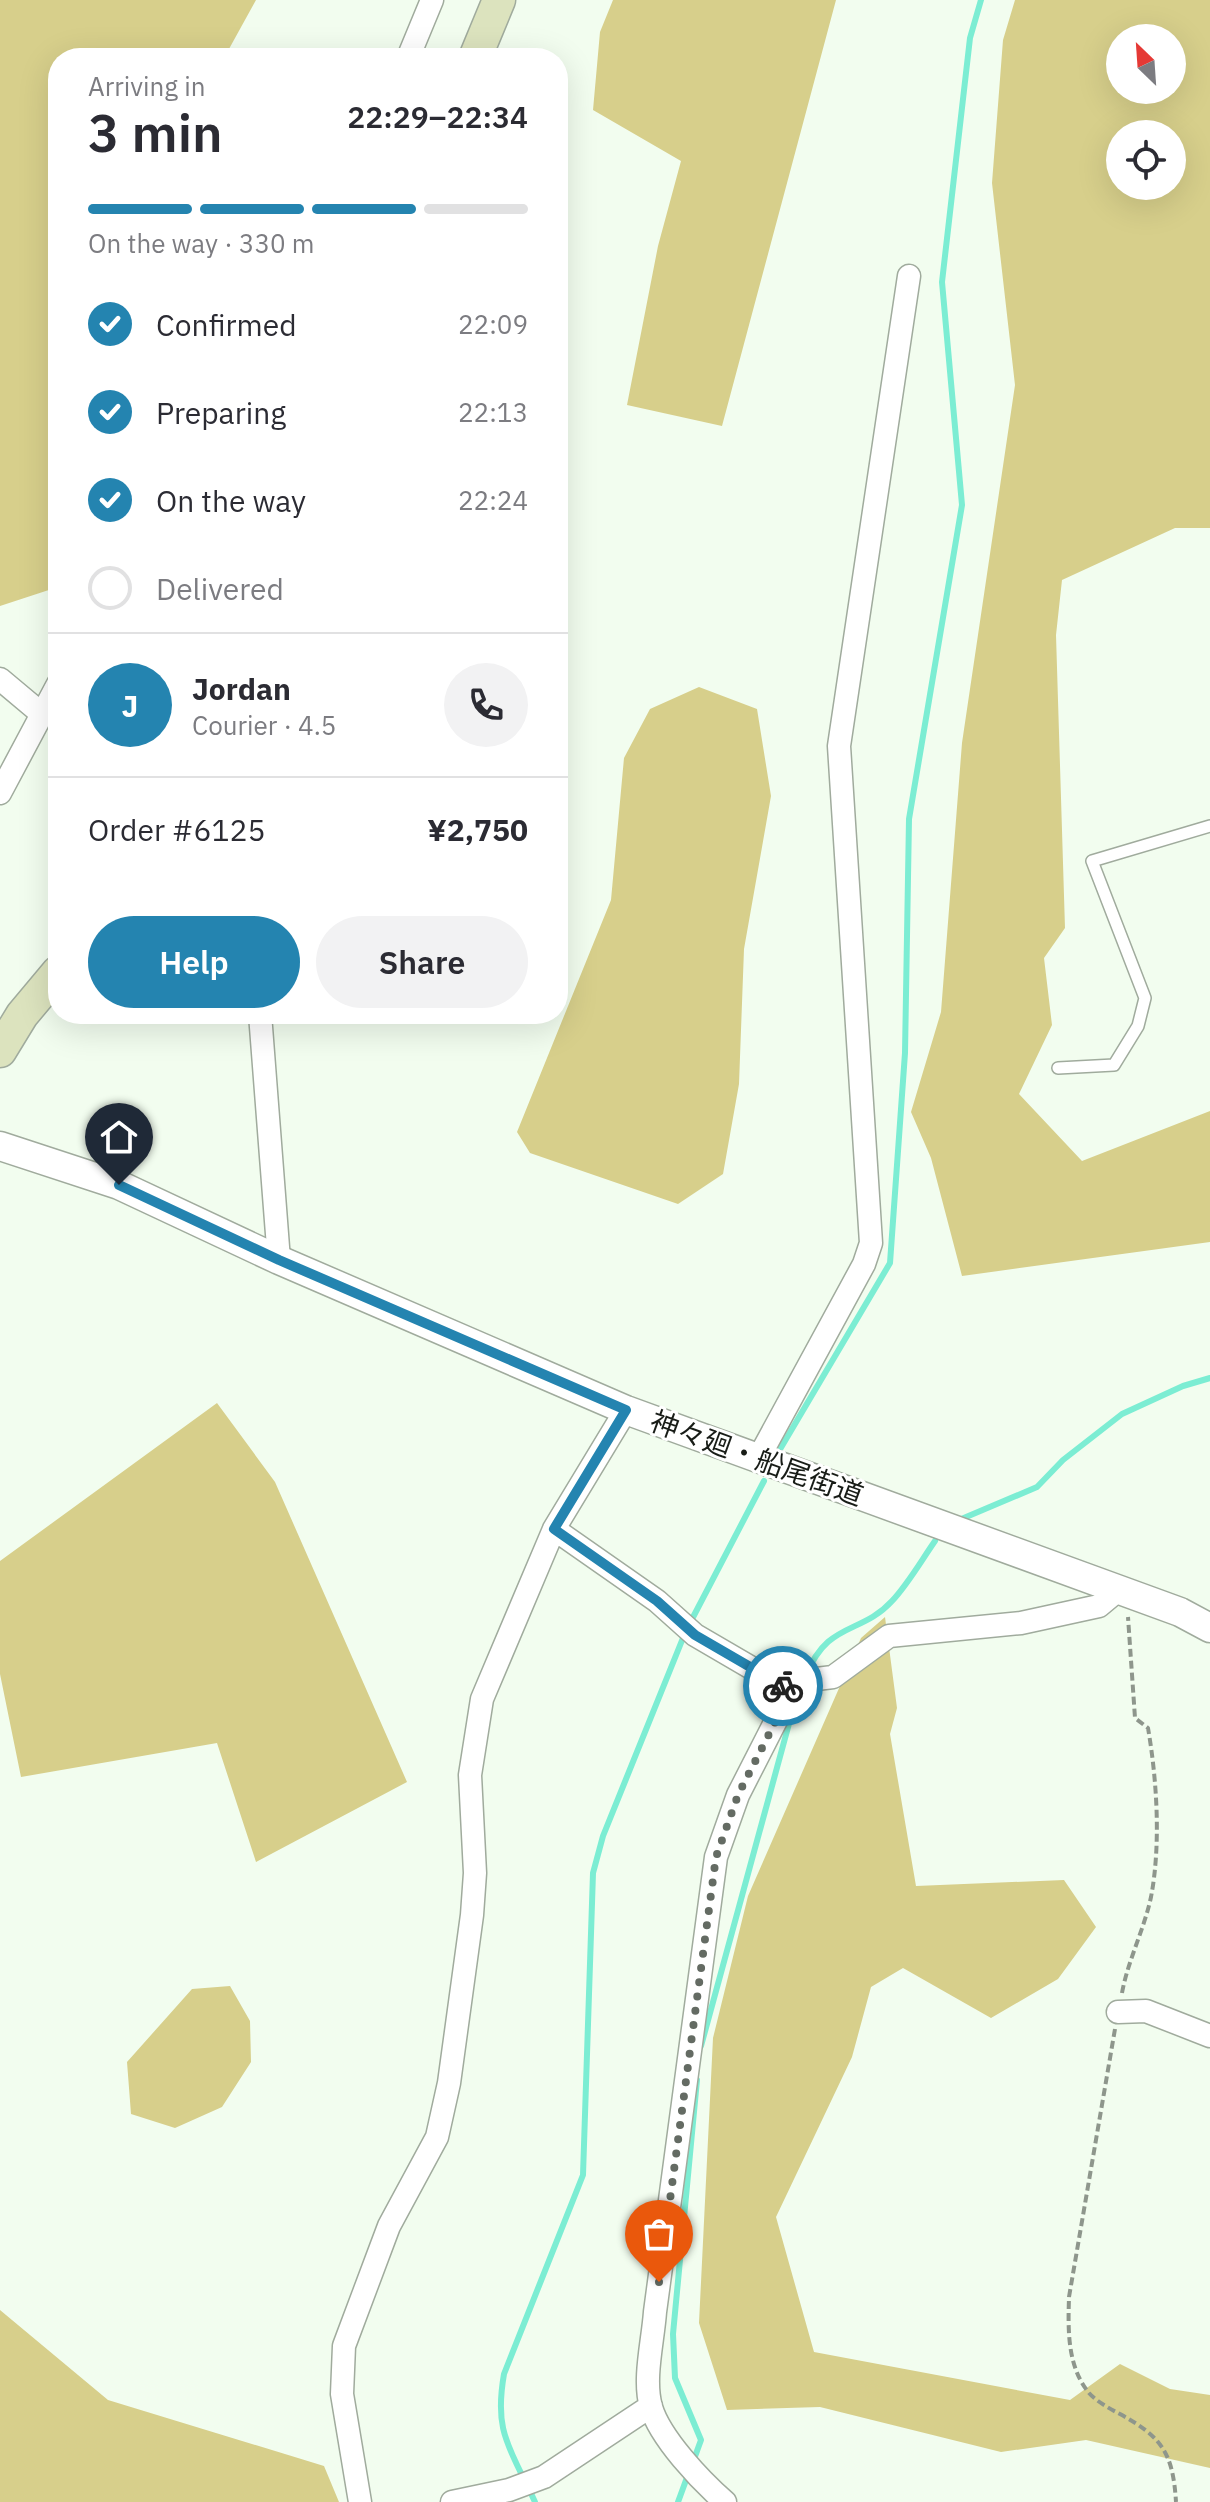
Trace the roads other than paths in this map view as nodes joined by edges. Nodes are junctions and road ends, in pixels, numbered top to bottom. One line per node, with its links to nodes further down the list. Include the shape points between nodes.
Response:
1 (432, 0): 3 (street)
2 (499, 0): 4 (main road)
3 (412, 48)
4 (479, 48)
5 (909, 276): 18 (street, via 839,746 871,1243)
6 (0, 679): 8 (street)
7 (48, 705): 8 (street)
8 (43, 715): 9 (street)
9 (0, 793)
10 (1210, 826): 14 (lane, via 1092,861 1145,998 1138,1026 1114,1065)
11 (48, 984): 13 (main road)
12 (261, 1024): 16 (street)
13 (0, 1051)
14 (1058, 1068)
15 (0, 1146): 16 (street, 神々廻・船尾街道, via 119,1185)
16 (279, 1260): 17 (street, 神々廻・船尾街道)
17 (626, 1410): 18 (street, 神々廻・船尾街道); 19 (street)
18 (766, 1463): 20 (street, 神々廻・船尾街道)
19 (554, 1529): 22 (street, via 657,1601 695,1635); 26 (street, via 482,1699 470,1775 472,1915 437,2137 389,2226 344,2346 342,2394)
20 (1122, 1593): 21 (street, 神々廻・船尾街道); 22 (street, via 1099,1606 1021,1623 889,1636 833,1677)
21 (1210, 1628)
22 (803, 1684): 25 (street, via 738,1795 716,1857 655,2312)
23 (1118, 2012): 24 (street, via 1146,2011)
24 (1210, 2036)
25 (651, 2406): 27 (street, via 562,2468 513,2489); 28 (street, via 682,2455)
26 (360, 2502)
27 (452, 2502)
28 (725, 2502)

